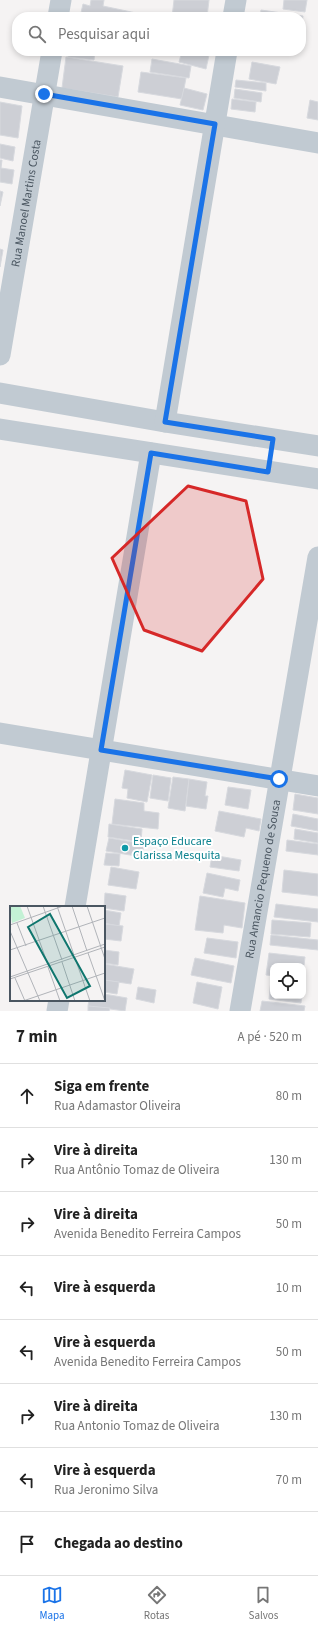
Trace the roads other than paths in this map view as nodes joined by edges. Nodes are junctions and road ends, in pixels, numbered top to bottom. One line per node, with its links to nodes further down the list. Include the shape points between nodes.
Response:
1 (61, 0): 3 (street)
2 (236, 0): 4 (street)
3 (59, 12)
4 (234, 12)
5 (51, 56): 8 (street, Rua Manoel Martins Costa)
6 (227, 56): 9 (street)
7 (0, 87): 8 (street)
8 (44, 94): 9 (street); 11 (street, Rua Manoel Martins Costa)
9 (215, 124): 10 (street); 13 (street)
10 (318, 143)
11 (0, 355)
12 (0, 393): 13 (street)
13 (165, 422): 15 (street)
14 (0, 429): 17 (street)
15 (273, 439): 16 (street); 18 (street)
16 (318, 446)
17 (151, 453): 18 (street); 22 (street)
18 (268, 472): 19 (street)
19 (318, 479)
20 (318, 557): 23 (street, Rua Amancio Pequeno de Sousa)
21 (0, 733): 22 (street)
22 (101, 750): 23 (street); 25 (street)
23 (279, 779): 24 (street); 28 (street, Rua Amancio Pequeno de Sousa)
24 (318, 786)
25 (75, 906)
26 (59, 1001): 27 (street)
27 (57, 1011)
28 (240, 1011)

